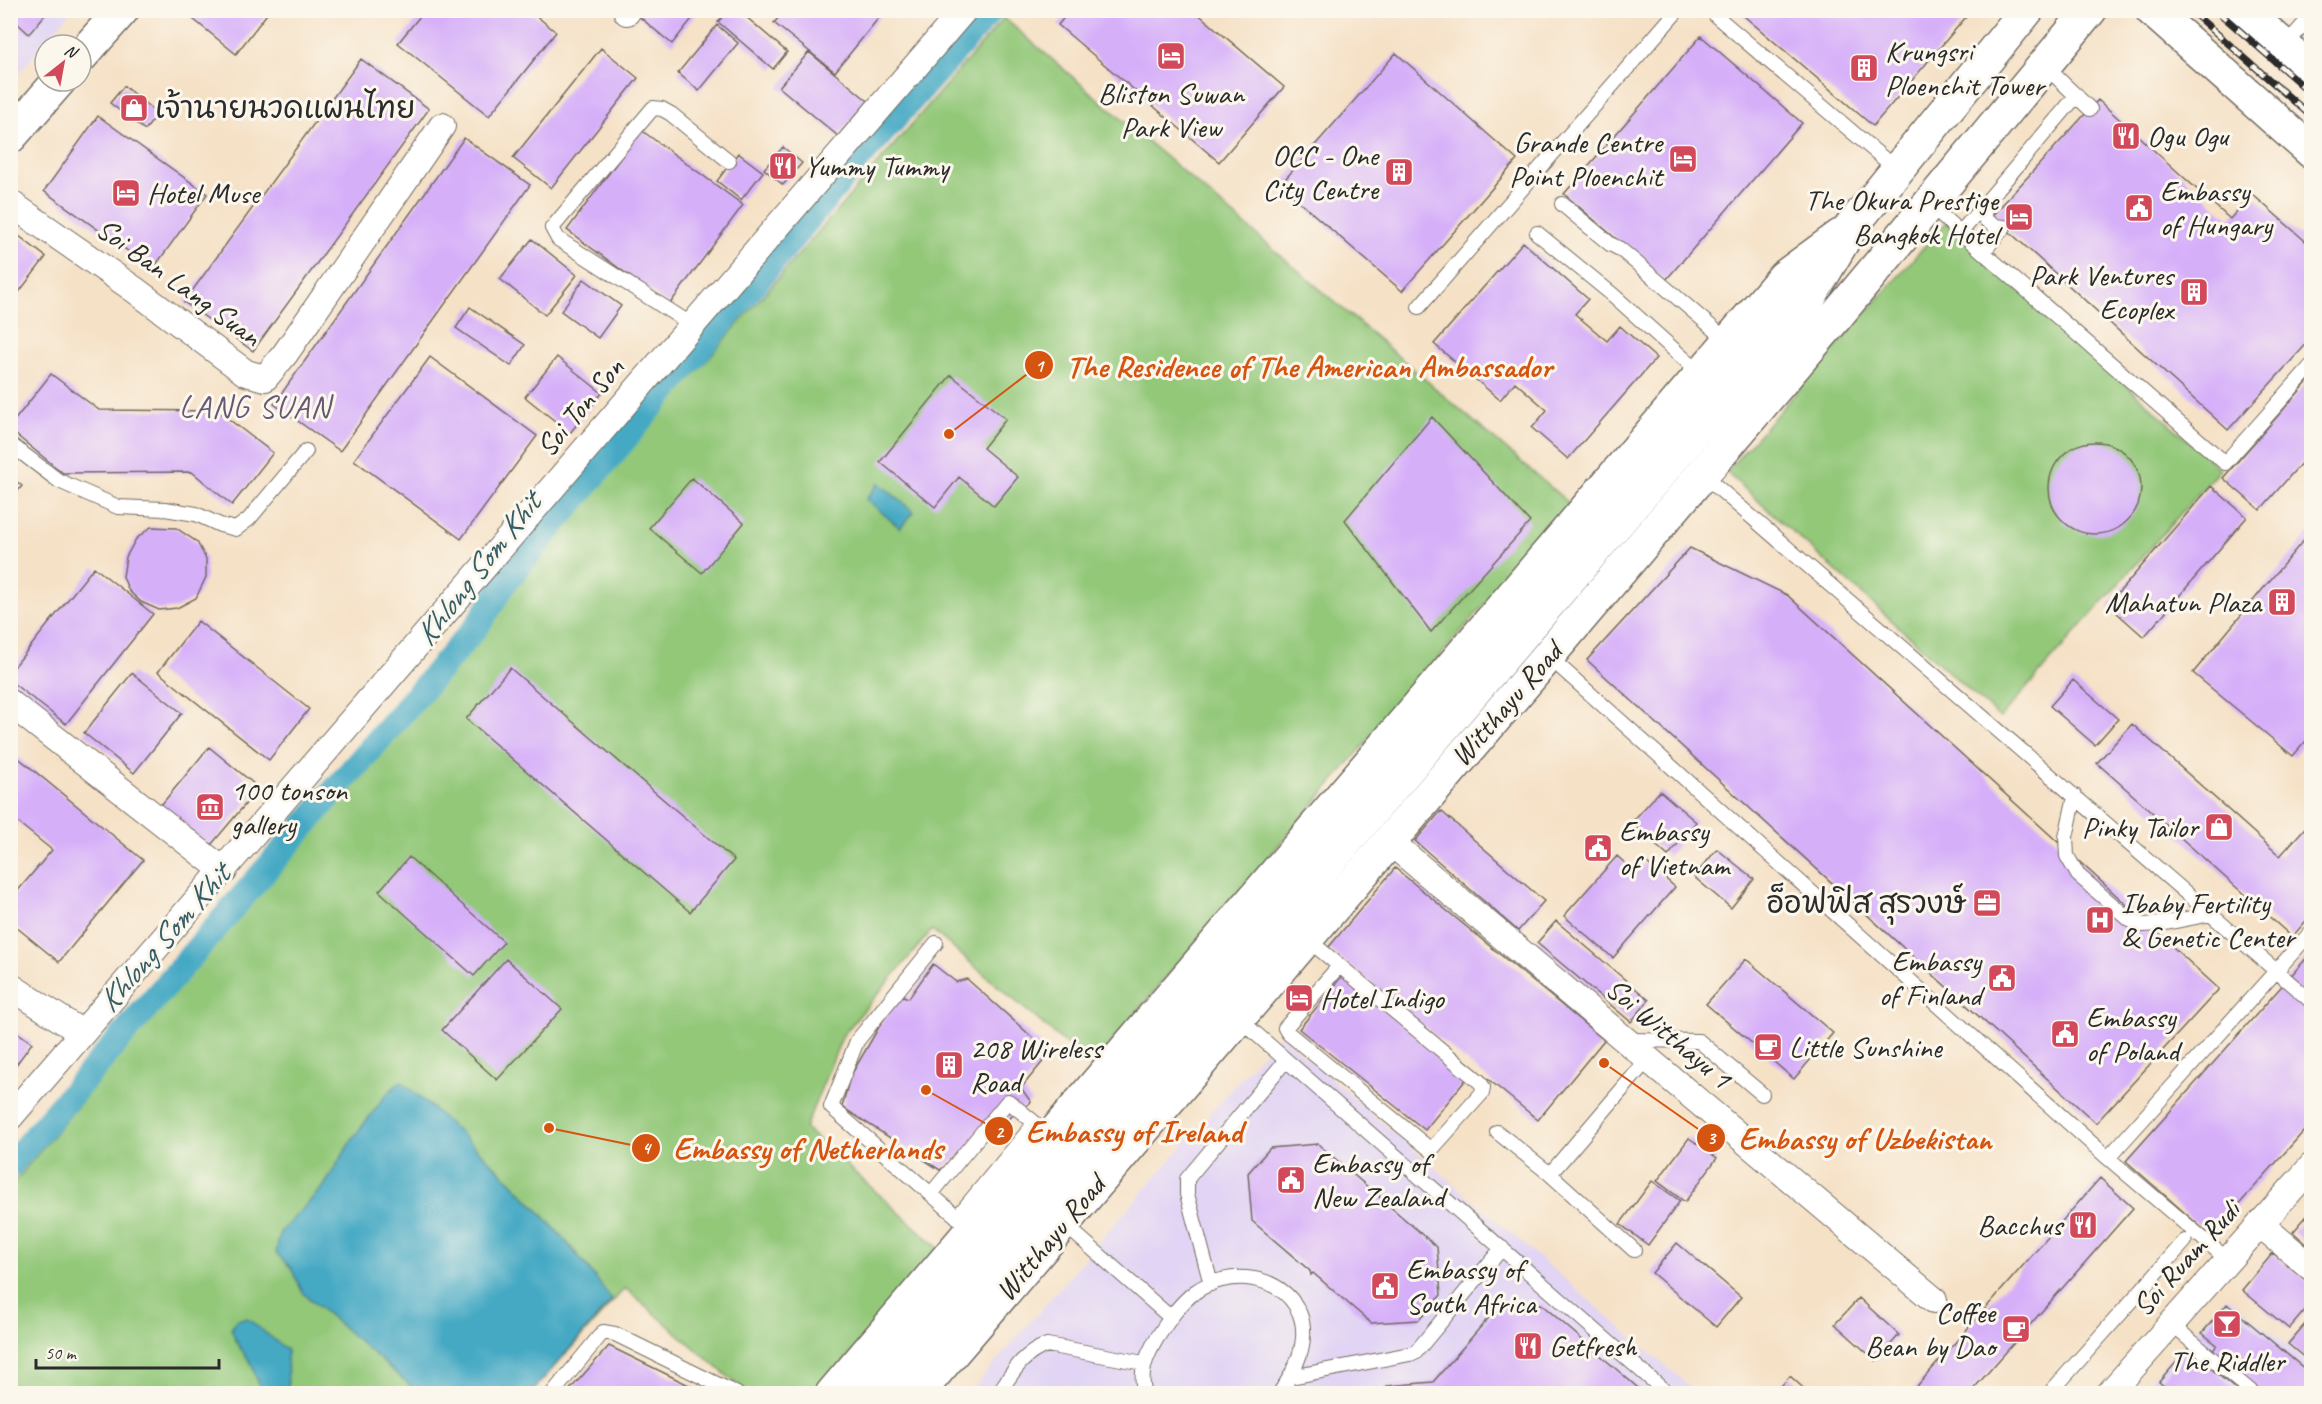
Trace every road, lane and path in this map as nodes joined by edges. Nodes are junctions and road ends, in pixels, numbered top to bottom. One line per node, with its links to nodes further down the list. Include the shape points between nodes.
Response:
1 (122, 10): 10 (main road)
2 (964, 10): 30 (street, Soi Ton Son)
3 (1678, 10): 29 (lane)
4 (1720, 10): 20 (lane, via 1716,16)
5 (2027, 10): 20 (main road, Witthayu Road)
6 (2090, 10): 12 (main road, Witthayu Road)
7 (2152, 10): 18 (main road)
8 (2243, 10): 11 (main road)
9 (2312, 15): 11 (lane)
10 (93, 43)
11 (2302, 57)
12 (2044, 65): 14 (lane); 23 (main road, Witthayu Road)
13 (48, 93): 17 (main road)
14 (2077, 95): 15 (lane); 24 (lane)
15 (2090, 109)
16 (442, 126): 21 (street, Soi Ban Lang Suan, via 265,378 246,373)
17 (10, 136)
18 (2312, 152)
19 (729, 161): 30 (lane, via 671,114 653,108 552,228 558,239)
20 (1898, 170): 25 (main road, Witthayu Road)
21 (10, 203)
22 (1562, 204): 31 (lane, via 1610,244 1615,255)
23 (1929, 205): 26 (lane); 36 (main road, Witthayu Road)
24 (1983, 206): 26 (lane); 28 (lane, via 1986,220 2004,227)
25 (1851, 227): 31 (main road, Witthayu Road, via 1784,277); 75 (main road, Witthayu Road, via 1809,298)
26 (1961, 232): 28 (lane)
27 (1537, 233): 33 (lane)
28 (1984, 251): 32 (lane, via 2224,463)
29 (1419, 308)
30 (692, 325): 41 (street, Soi Ton Son)
31 (1726, 344): 33 (main road, Witthayu Road)
32 (2312, 365)
33 (1701, 374): 62 (main road, Witthayu Road)
34 (10, 444): 35 (lane, via 59,481 118,507 196,514 236,529)
35 (306, 451)
36 (1702, 474): 37 (main road, Witthayu Road); 39 (lane)
37 (1548, 656): 40 (main road, Witthayu Road); 58 (lane)
38 (10, 703): 41 (street)
39 (2075, 796): 42 (lane); 42 (lane, via 2066,837 2067,856 2078,875 2130,920 2142,925)
40 (1389, 841): 44 (main road, Witthayu Road); 52 (street, Soi Witthayu 1)
41 (224, 871): 51 (street, Soi Ton Son)
42 (2211, 914): 47 (lane)
43 (2312, 931): 47 (lane)
44 (1306, 938): 46 (lane); 50 (main road, Witthayu Road)
45 (936, 943): 61 (lane, via 857,1041 831,1107)
46 (1339, 966): 46 (lane, via 1285,1028 1431,1150 1483,1088)
47 (2276, 971): 49 (lane); 58 (lane)
48 (10, 986): 51 (street)
49 (2312, 1002)
50 (1238, 1018): 54 (lane); 63 (main road, Witthayu Road)
51 (82, 1033): 56 (street, Soi Ton Son)
52 (1626, 1040): 53 (street, Soi Witthayu 1); 55 (lane, via 1698,1041)
53 (1648, 1059): 60 (lane); 71 (street, Soi Witthayu 1)
54 (1286, 1060): 66 (lane); 70 (lane, via 1187,1179 1187,1194)
55 (1761, 1094)
56 (10, 1117)
57 (1497, 1132): 60 (lane)
58 (2108, 1158): 68 (lane)
59 (2312, 1166): 64 (street, Soi Ruam Rudi)
60 (1550, 1174): 67 (lane)
61 (931, 1194): 62 (lane); 62 (lane, via 1008,1101 1035,1123)
62 (964, 1223): 79 (main road, Witthayu Road)
63 (1063, 1223): 72 (lane); 75 (main road, Witthayu Road)
64 (2260, 1224): 68 (street, Soi Ruam Rudi); 69 (street)
65 (2185, 1241): 85 (lane)
66 (1503, 1248): 76 (lane, via 1415,1353); 84 (lane)
67 (1634, 1250)
68 (2228, 1260): 73 (street, Soi Ruam Rudi)
69 (2312, 1268)
70 (1211, 1284): 72 (lane, via 1196,1292); 76 (lane, via 1241,1276 1262,1281 1284,1293 1299,1312 1302,1330 1300,1356)
71 (1934, 1300)
72 (1170, 1317): 74 (lane)
73 (2171, 1324): 86 (street, Soi Ruam Rudi); 87 (lane)
74 (1143, 1363): 81 (lane, via 1047,1345 1033,1350 1021,1361); 82 (lane)
75 (918, 1376): 80 (main road, Witthayu Road)
76 (1291, 1377): 83 (lane)
77 (552, 1394): 78 (lane, via 603,1332 615,1334)
78 (737, 1394)
79 (832, 1394)
80 (875, 1394)
81 (998, 1394)
82 (1145, 1394)
83 (1279, 1394)
84 (1668, 1394)
85 (2049, 1394)
86 (2109, 1394)
87 (2254, 1394)

